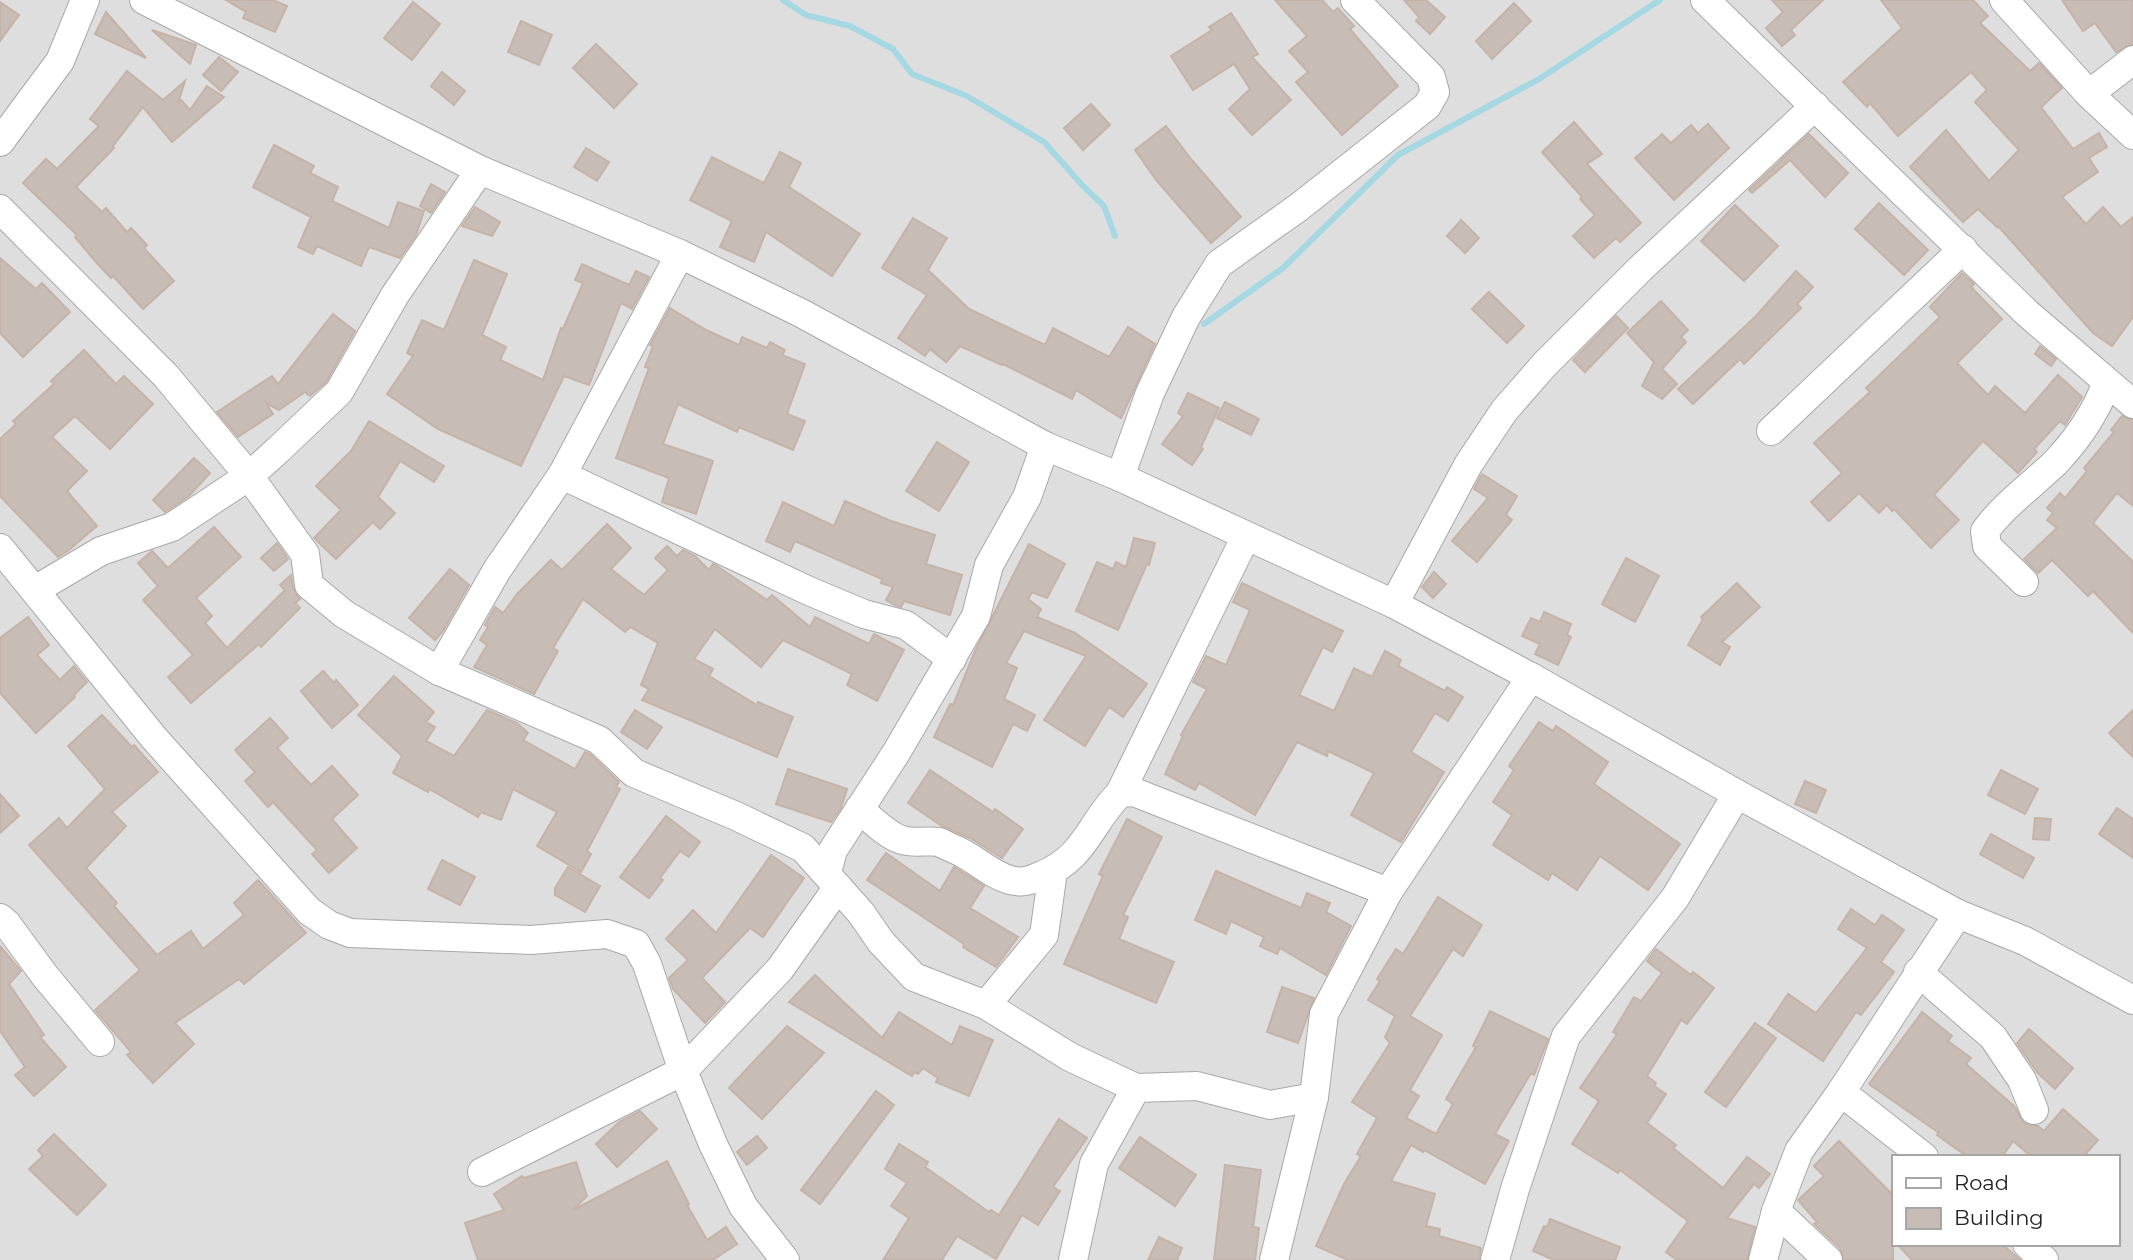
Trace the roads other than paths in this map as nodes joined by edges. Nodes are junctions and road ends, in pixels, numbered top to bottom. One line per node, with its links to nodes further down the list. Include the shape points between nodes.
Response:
1 (85, 0): 10 (street, via 60,61)
2 (144, 0): 11 (street)
3 (1355, 0): 21 (street, via 1431,77 1434,92 1427,106 1219,264 1186,317 1150,393)
4 (1705, 0): 8 (street)
5 (2004, 0): 7 (street)
6 (2133, 60): 7 (street)
7 (2089, 94): 9 (street)
8 (1815, 106): 13 (street); 26 (street, via 1640,269 1504,411 1468,465)
9 (2133, 135)
10 (0, 142)
11 (480, 170): 14 (street); 20 (street, via 395,295 339,391)
12 (0, 209): 20 (street, via 166,376)
13 (1963, 249): 15 (street, via 2026,313); 17 (street)
14 (680, 254): 18 (street, via 801,313); 19 (street)
15 (2107, 382): 16 (street); 24 (street, via 2096,410 2056,461 1985,531 1987,547)
16 (2133, 404)
17 (1771, 431)
18 (1045, 446): 21 (street); 27 (street, via 1027,497 989,565 976,616)
19 (562, 475): 27 (street, via 809,591 864,614 906,625); 28 (street, via 497,570)
20 (249, 476): 25 (street, via 172,527 101,551); 28 (street, via 305,554 309,585 344,614)
21 (1120, 477): 22 (street)
22 (1246, 536): 26 (street); 30 (street)
23 (0, 548): 25 (street)
24 (2024, 582)
25 (35, 590): 42 (street, via 154,738 309,911 350,933 531,940 607,934 636,944)
26 (1394, 604): 29 (street)
27 (952, 659): 32 (street)
28 (439, 671): 33 (street, via 599,740 634,773 803,848)
29 (1531, 677): 31 (street); 35 (street)
30 (1120, 793): 34 (street, via 1086,842); 35 (street, via 1134,792)
31 (1737, 794): 36 (street); 54 (street, via 1675,898 1566,1035)
32 (859, 808): 33 (street); 34 (street, via 900,840 938,842 1008,880 1024,883)
33 (833, 870): 40 (street, via 881,942 914,977); 42 (street, via 780,969)
34 (1053, 871): 40 (street, via 1044,934)
35 (1388, 892): 45 (street, via 1324,1014)
36 (1958, 914): 38 (street); 39 (street, via 2025,941)
37 (0, 918): 41 (street)
38 (1918, 972): 44 (street); 46 (street, via 1993,1037 2022,1080)
39 (2133, 1000)
40 (986, 1005): 43 (street, via 1070,1057)
41 (100, 1042)
42 (683, 1071): 48 (street); 51 (street, via 743,1206)
43 (1136, 1088): 45 (street, via 1197,1086 1270,1105); 52 (street, via 1094,1164)
44 (1841, 1092): 47 (street); 49 (street, via 1799,1151)
45 (1314, 1097): 53 (street)
46 (2034, 1110)
47 (1921, 1155)
48 (482, 1172)
49 (1776, 1211): 55 (street); 56 (street)
50 (2029, 1246): 57 (street)
51 (785, 1260)
52 (1073, 1260)
53 (1274, 1260)
54 (1495, 1260)
55 (1763, 1260)
56 (1828, 1260)
57 (2044, 1260)

